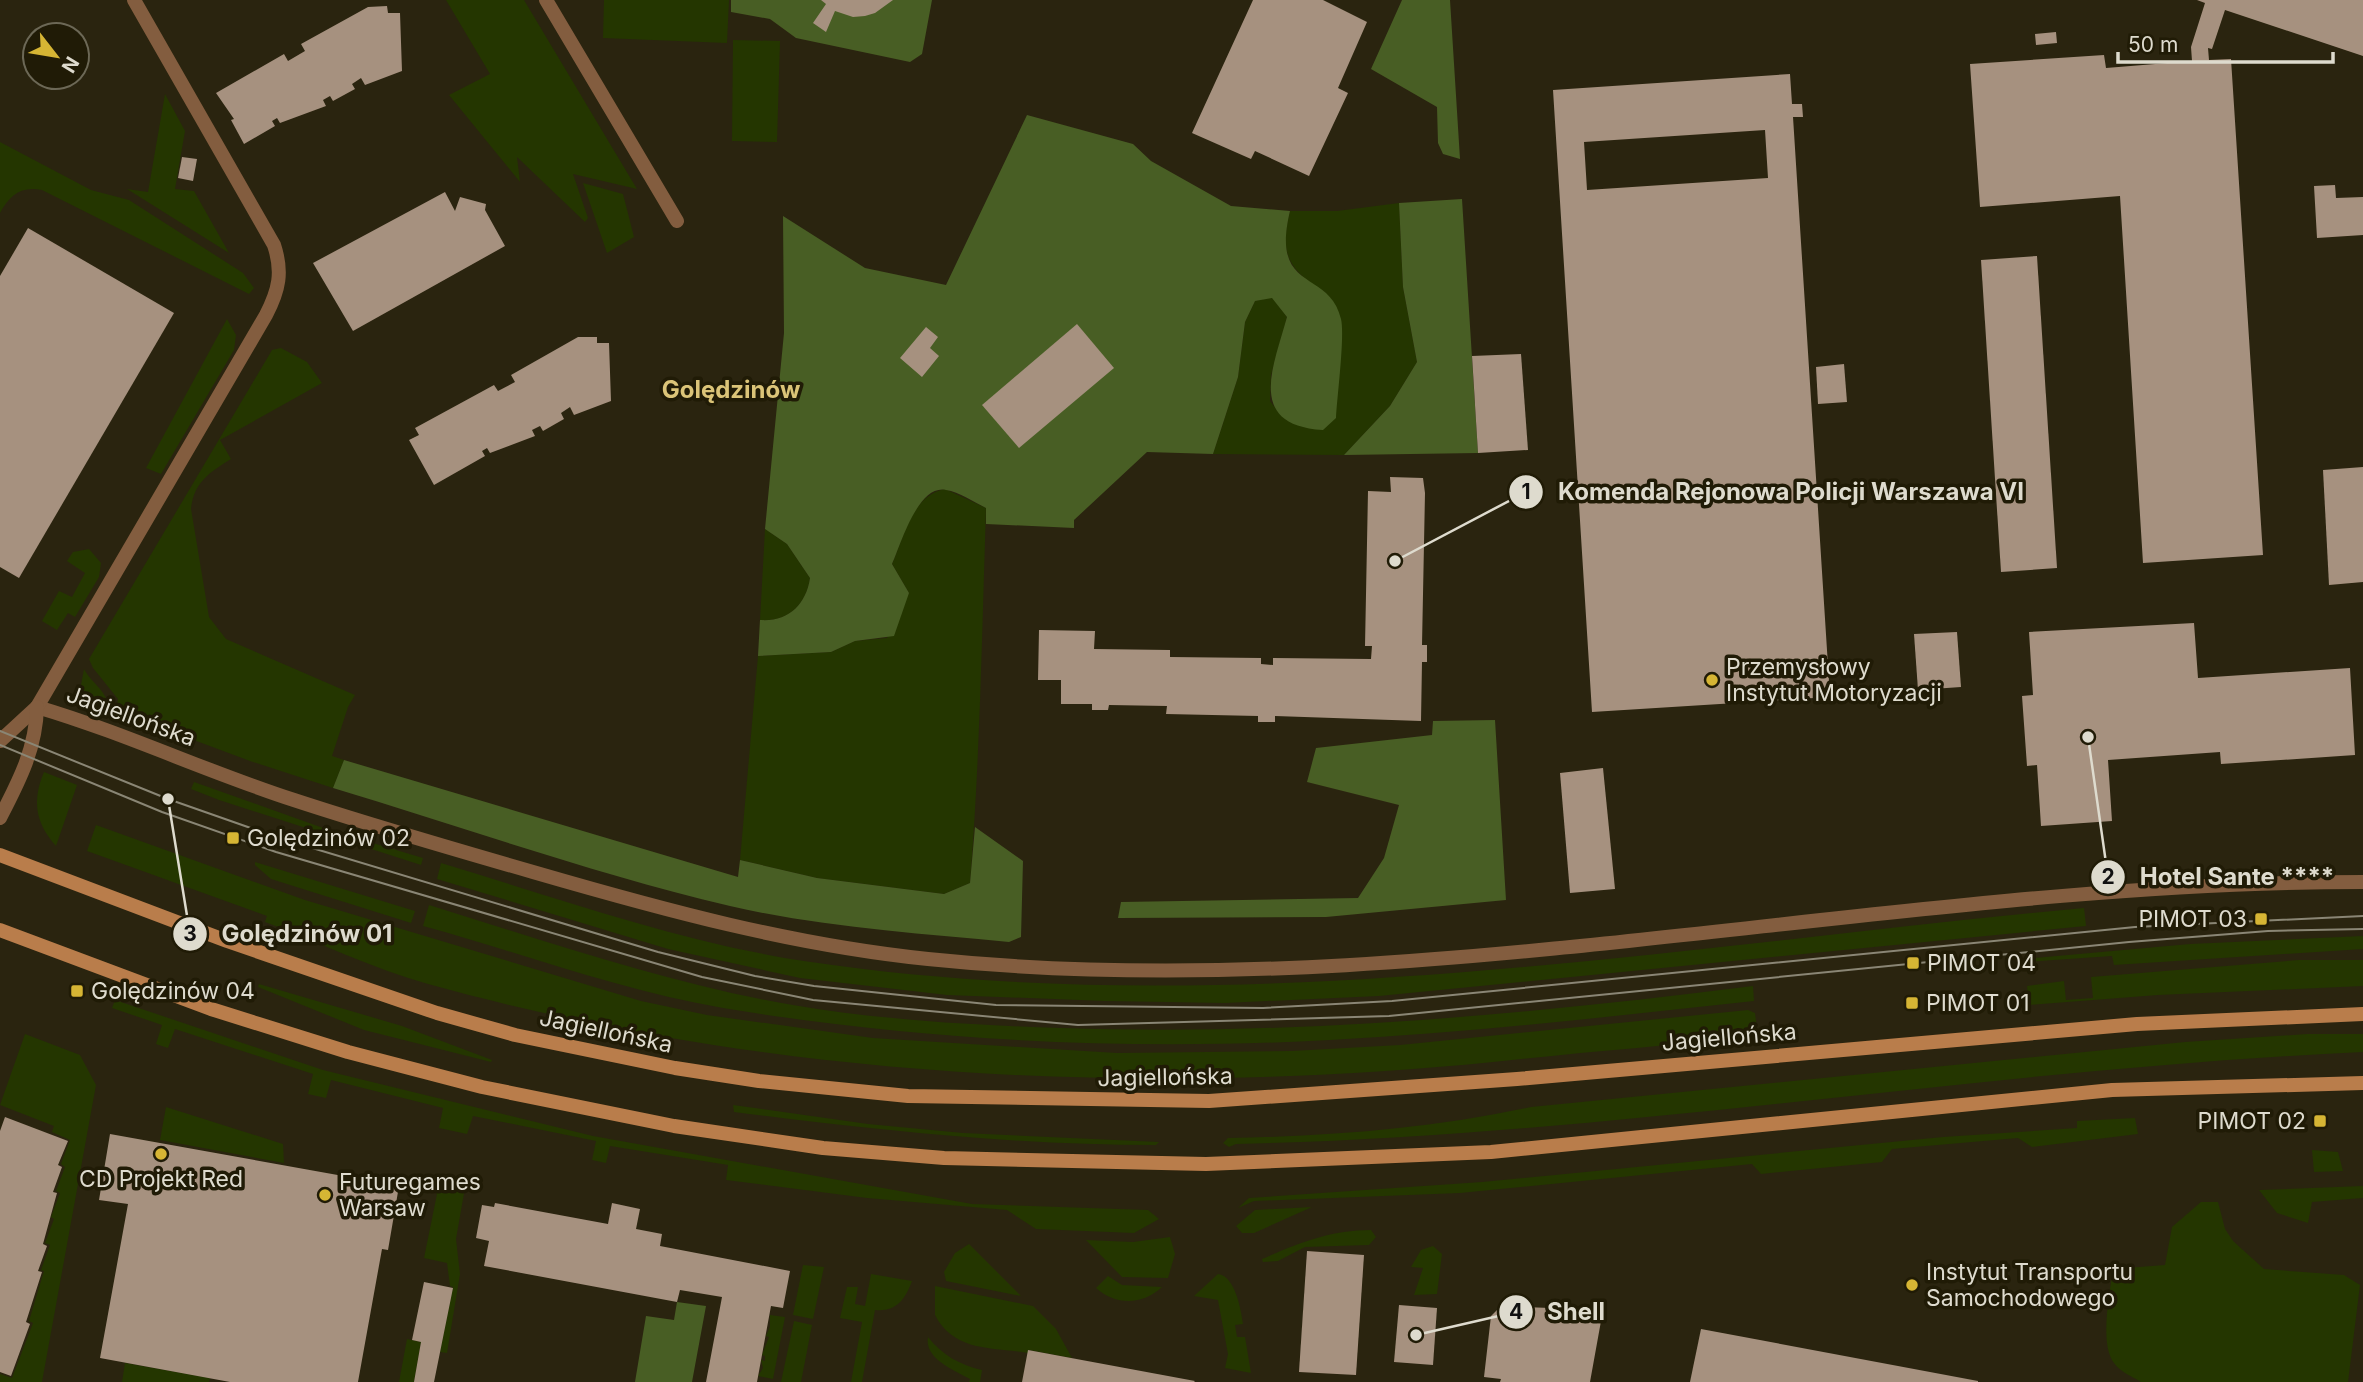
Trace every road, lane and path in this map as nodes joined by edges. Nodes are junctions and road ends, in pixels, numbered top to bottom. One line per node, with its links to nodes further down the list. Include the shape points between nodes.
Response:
1 (134, 0): 4 (street, via 274,245 281,274 266,315)
2 (546, 0): 3 (street)
3 (677, 221)
4 (37, 707): 5 (street); 6 (street, via 28,763); 8 (street, Jagiellońska, via 122,734 291,799 648,906 787,938 930,959 1171,972 1441,960 2061,897 2264,882)
5 (0, 741)
6 (0, 818)
7 (0, 855): 11 (main road, Jagiellońska, via 227,941 515,1035 676,1068 908,1096 1209,1101 1517,1079 2137,1024)
8 (2363, 882)
9 (0, 925): 10 (street)
10 (7, 933): 12 (main road, via 278,1031 482,1087 674,1126 823,1148 943,1158 1206,1164 1491,1152 2112,1090)
11 (2363, 1014)
12 (2363, 1083)

